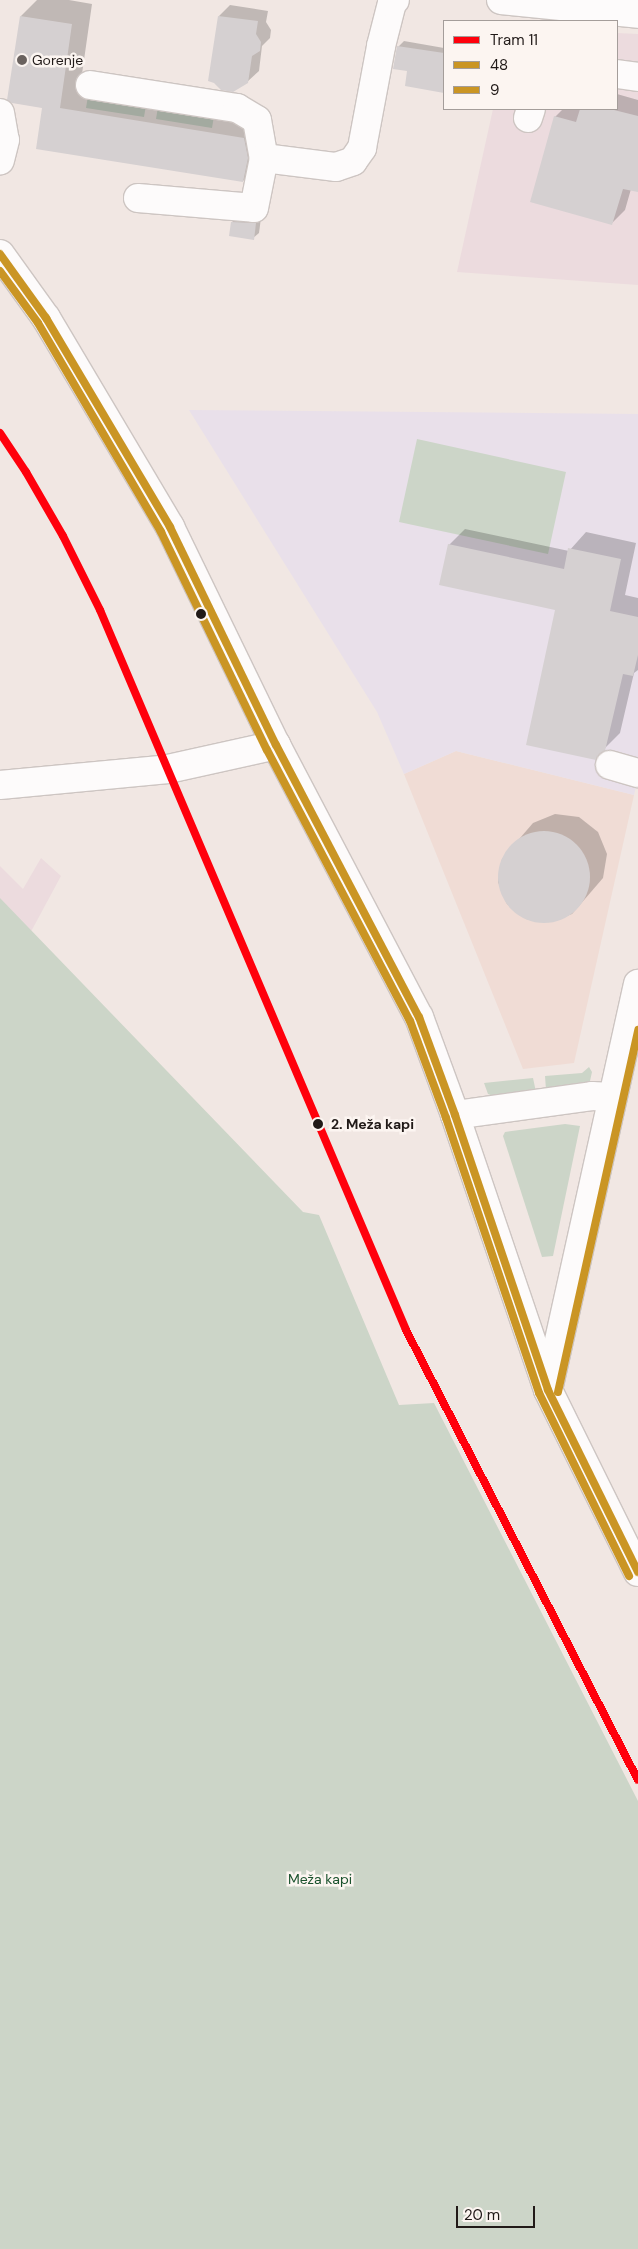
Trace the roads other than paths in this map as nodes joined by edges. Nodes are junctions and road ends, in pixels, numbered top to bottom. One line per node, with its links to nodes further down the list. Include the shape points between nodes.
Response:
1 (395, 0): 9 (street, via 381,46 362,148 352,161 336,167)
2 (501, 0): 4 (street)
3 (638, 14): 4 (street)
4 (609, 16)
5 (618, 74): 6 (street)
6 (638, 77)
7 (90, 85): 9 (street, via 236,108 257,120)
8 (0, 112): 10 (street, via 6,140)
9 (264, 158): 11 (street, via 254,208)
10 (0, 160)
11 (138, 198)
12 (0, 254): 13 (street, via 46,318 170,526)
13 (276, 745): 16 (street, via 168,769); 20 (street, via 419,1017)
14 (610, 765): 15 (street)
15 (638, 772)
16 (0, 785)
17 (638, 984): 18 (street)
18 (629, 1065): 19 (street)
19 (612, 1098): 20 (street, via 592,1096); 21 (street)
20 (455, 1115): 21 (street)
21 (548, 1390): 22 (street)
22 (638, 1572)

